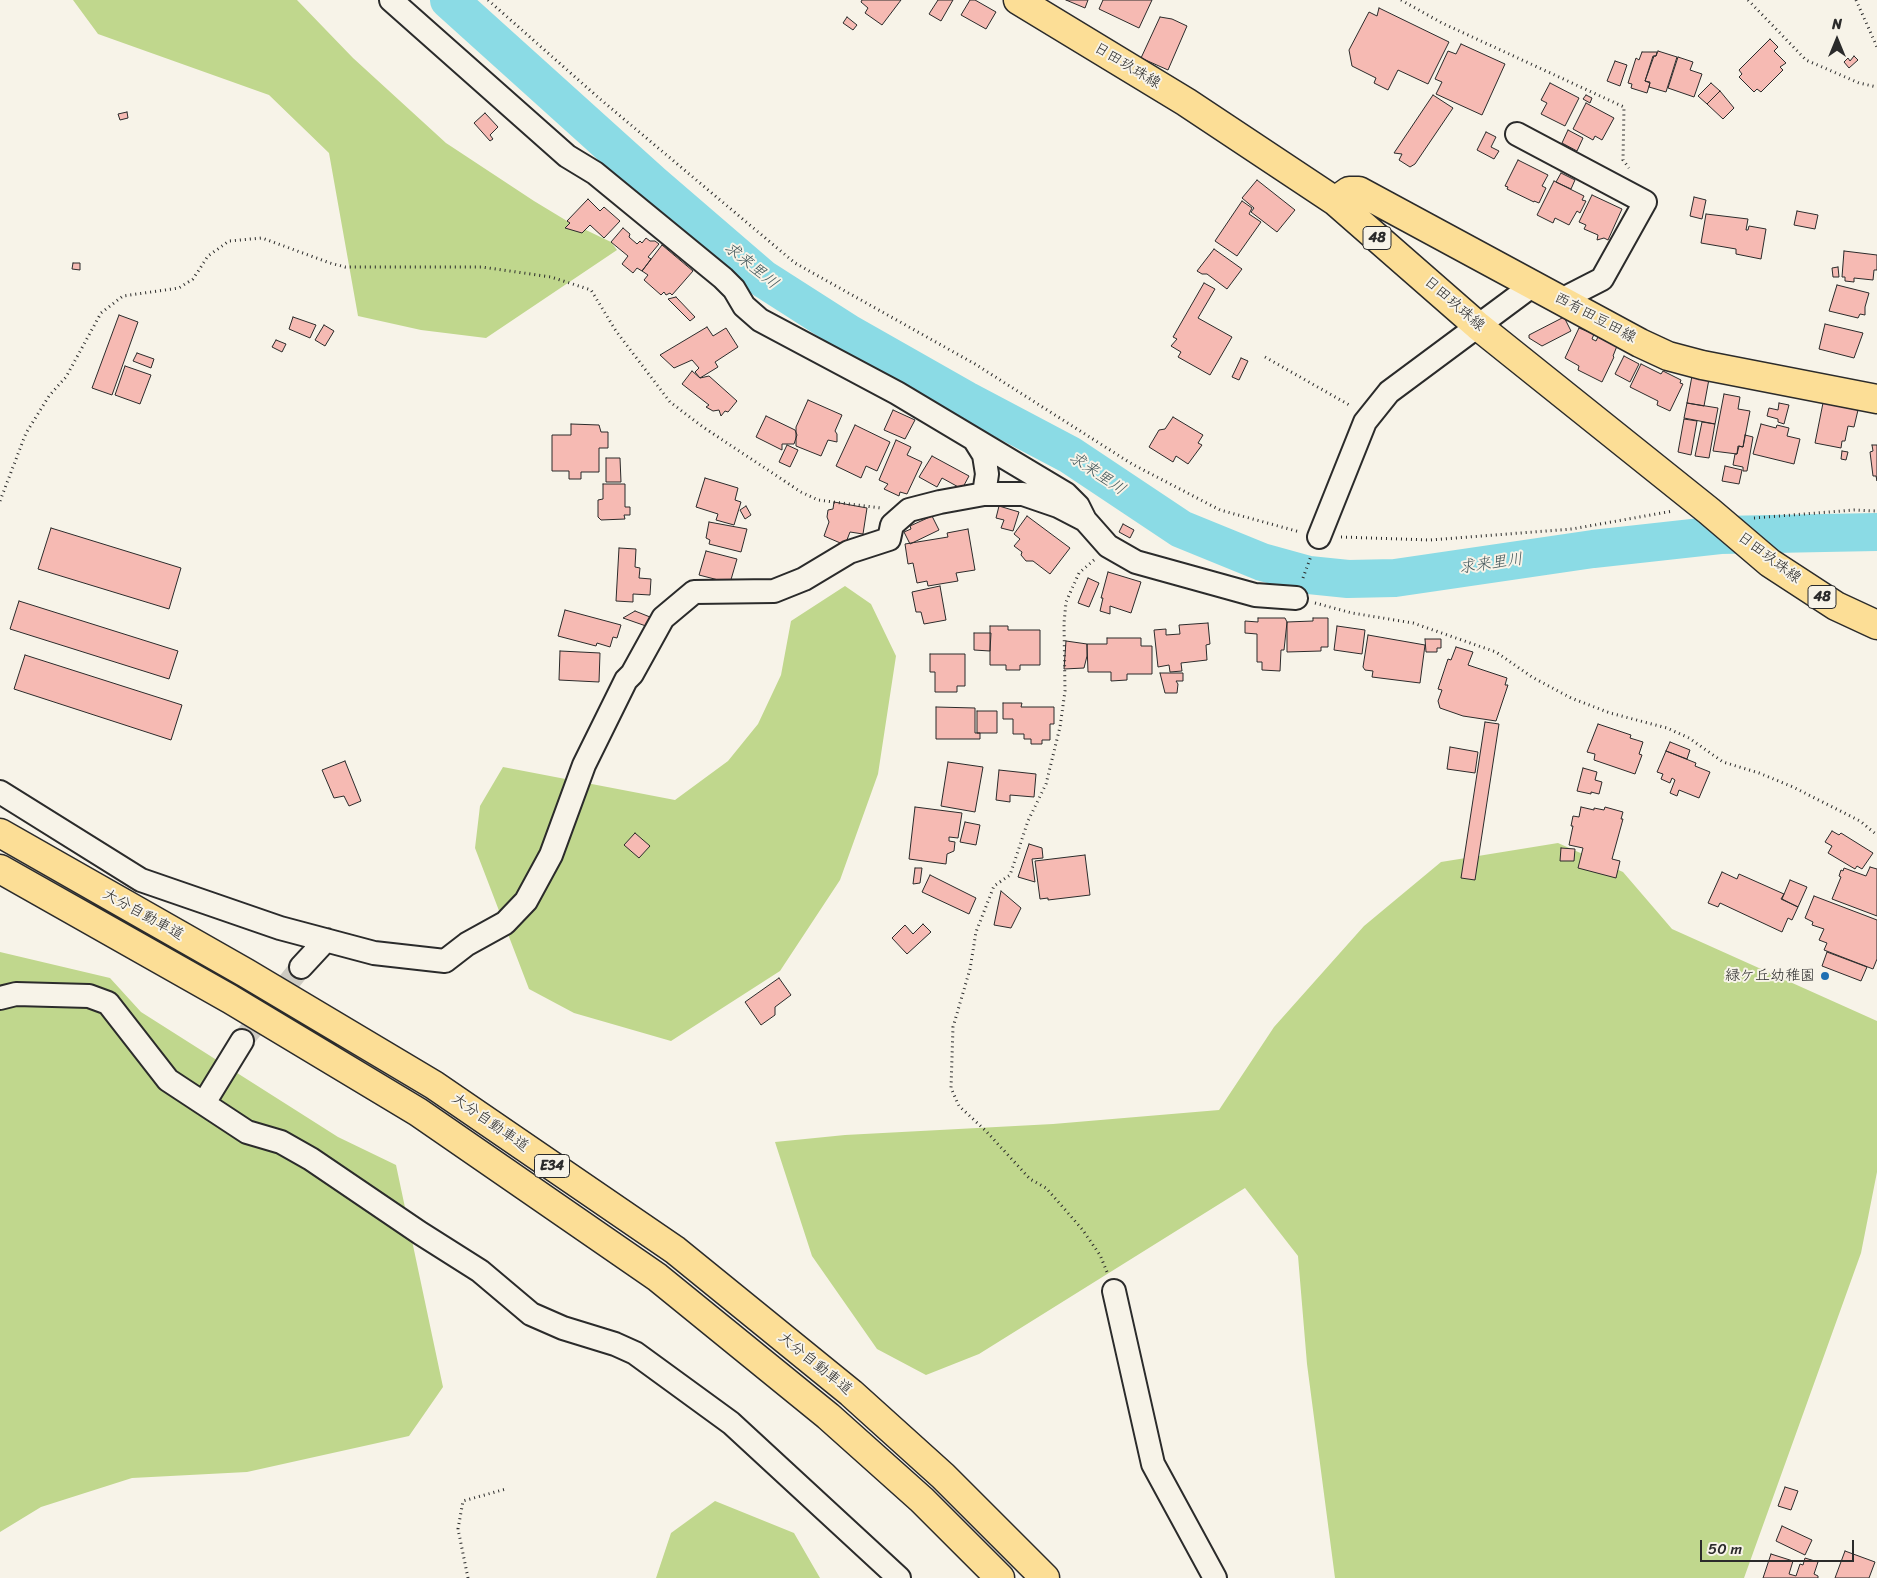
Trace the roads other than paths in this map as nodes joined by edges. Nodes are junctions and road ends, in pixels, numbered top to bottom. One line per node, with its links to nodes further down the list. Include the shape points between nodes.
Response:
1 (391, 0): 9 (street, via 567,156 595,173 723,278 744,306 760,320 897,393)
2 (1018, 0): 4 (main road, 日田玖珠線 / 48, via 1186,102)
3 (1518, 134): 6 (street, via 1646,202 1602,279)
4 (1335, 201): 5 (main road, 西有田豆田線, via 1349,191 1359,191); 7 (main road, 日田玖珠線 / 48)
5 (1533, 285): 6 (main road, 西有田豆田線); 7 (street)
6 (1561, 300): 8 (main road, 西有田豆田線, via 1668,356)
7 (1478, 326): 12 (street, via 1389,392 1369,416); 14 (main road, 日田玖珠線 / 48, via 1710,511 1770,563 1836,606)
8 (1877, 399)
9 (974, 439): 10 (street, via 984,455 987,474); 11 (street, via 1066,494 1078,506)
10 (984, 494): 11 (street, via 1023,494); 18 (street, via 909,510 892,525 889,539 849,552 804,579 774,591 694,592 663,618 626,680 584,765 551,855 526,902 505,923 467,944 445,961 374,953)
11 (1085, 520): 13 (street, via 1108,546 1136,562 1255,595)
12 (1319, 536)
13 (1299, 589)
14 (1877, 625)
15 (0, 792): 18 (street, via 141,880 237,914)
16 (0, 834): 26 (main road, 大分自動車道 / E34, via 246,973 434,1085 675,1250 851,1392 943,1476)
17 (0, 869): 25 (main road, 大分自動車道 / E34, via 230,999 418,1112 657,1277 828,1416 922,1500)
18 (326, 940): 19 (street)
19 (301, 967)
20 (0, 998): 22 (street, via 16,994 89,996 108,1003 168,1080)
21 (242, 1041): 22 (street)
22 (204, 1103): 24 (street, via 248,1132 281,1142 311,1159 480,1271 530,1314 635,1353 731,1423)
23 (1114, 1291): 27 (street, via 1153,1464)
24 (899, 1578)
25 (1000, 1578)
26 (1045, 1578)
27 (1215, 1578)

